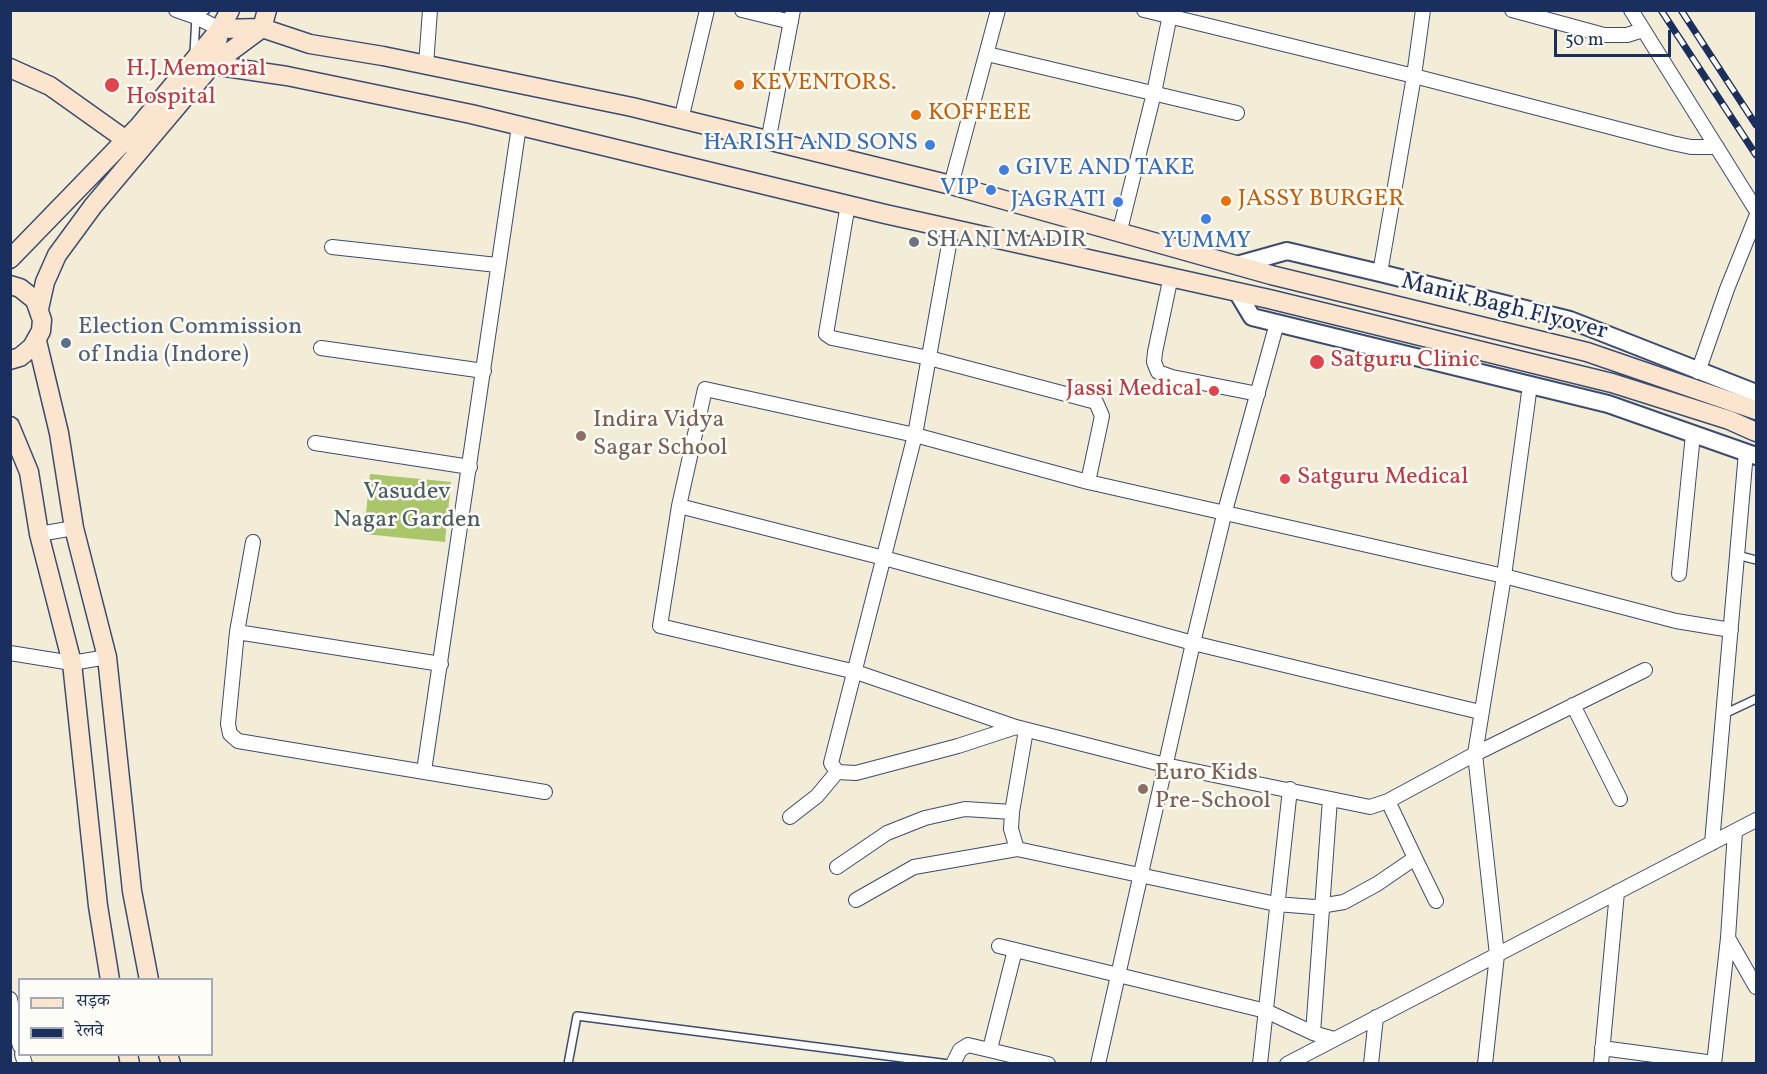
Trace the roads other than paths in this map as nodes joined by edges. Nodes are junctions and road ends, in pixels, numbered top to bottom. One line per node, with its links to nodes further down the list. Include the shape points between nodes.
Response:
1 (176, 10): 12 (street)
2 (230, 10): 16 (main road)
3 (267, 10): 15 (main road)
4 (430, 10): 20 (street)
5 (706, 10): 26 (street)
6 (742, 10): 14 (street)
7 (998, 10): 18 (street)
8 (1144, 10): 13 (street)
9 (1423, 10): 23 (street)
10 (1512, 10): 17 (street, via 1604,34 1627,35)
11 (1631, 10): 17 (street)
12 (201, 14): 16 (street); 19 (lane)
13 (1170, 14): 23 (street); 24 (street)
14 (792, 16): 29 (street)
15 (262, 28): 16 (main road, Manik Bagh Flyover); 20 (main road, Manik Bagh Flyover, via 310,44); 21 (main road)
16 (220, 29): 19 (main road); 21 (main road)
17 (1643, 30): 30 (street)
18 (987, 54): 24 (street); 32 (street)
19 (194, 60): 28 (main road)
20 (426, 64): 26 (main road, Manik Bagh Flyover)
21 (212, 65): 27 (main road, Manik Bagh Flyover, via 299,79); 31 (main road)
22 (10, 68): 28 (main road, via 50,86)
23 (1414, 76): 30 (street, via 1672,143); 42 (street)
24 (1154, 93): 25 (street); 37 (street)
25 (1237, 113)
26 (681, 120): 29 (main road, Manik Bagh Flyover)
27 (519, 126): 33 (main road, Manik Bagh Flyover); 40 (street)
28 (125, 139): 31 (main road); 39 (main road)
29 (768, 142): 32 (main road, Manik Bagh Flyover)
30 (1717, 147): 34 (street)
31 (141, 150): 46 (main road, via 57,255)
32 (951, 185): 37 (main road, Manik Bagh Flyover)
33 (848, 204): 36 (main road, Manik Bagh Flyover); 50 (street, via 826,334)
34 (1756, 210)
35 (1756, 217): 53 (street)
36 (952, 228): 43 (main road, Manik Bagh Flyover); 50 (street)
37 (1120, 230): 41 (main road, Manik Bagh Flyover)
38 (332, 247): 40 (street)
39 (10, 260)
40 (497, 265): 52 (street)
41 (1237, 265): 42 (street, via 1287,251); 57 (main road, Manik Bagh Flyover, via 1587,352)
42 (1380, 273): 53 (street, via 1570,320)
43 (1171, 276): 45 (main road, Manik Bagh Flyover); 56 (street, via 1155,352 1158,372)
44 (10, 285): 46 (main road, via 28,293)
45 (1237, 292): 47 (street, via 1252,318); 59 (main road, Manik Bagh Flyover, via 1612,383)
46 (39, 309): 48 (main road, via 42,320)
47 (1277, 323): 54 (street); 56 (street)
48 (37, 341): 51 (main road, via 27,353); 68 (main road)
49 (321, 348): 52 (street)
50 (929, 358): 61 (street); 65 (street, via 1096,402 1102,416)
51 (10, 360)
52 (484, 371): 64 (street)
53 (1698, 372): 55 (street)
54 (1530, 385): 60 (street, via 1608,404); 75 (street)
55 (1756, 393)
56 (1258, 394): 67 (street)
57 (1756, 410)
58 (10, 426): 69 (main road, via 29,472)
59 (1756, 432)
60 (1694, 434): 63 (street); 74 (street)
61 (915, 435): 65 (street); 66 (street, via 705,389); 72 (street)
62 (315, 444): 64 (street)
63 (1751, 454): 71 (street)
64 (470, 467): 82 (street)
65 (1088, 482): 67 (street)
66 (680, 506): 72 (street); 84 (street, via 660,626)
67 (1225, 512): 75 (street); 78 (street)
68 (74, 528): 69 (street); 80 (main road)
69 (39, 534): 81 (main road)
70 (253, 542): 77 (street)
71 (1737, 555): 73 (lane); 76 (street)
72 (884, 558): 78 (street); 84 (street)
73 (1756, 560)
74 (1679, 574)
75 (1504, 576): 76 (street, via 1676,621); 87 (street)
76 (1731, 630): 88 (street)
77 (237, 632): 82 (street); 92 (street, via 228,724 230,735 238,741)
78 (1192, 644): 87 (street); 91 (street)
79 (10, 653): 81 (street)
80 (107, 657): 81 (street); 119 (main road, via 132,891)
81 (72, 663): 118 (main road, via 98,906)
82 (441, 664): 92 (street)
83 (1645, 670): 86 (street)
84 (856, 672): 89 (street); 93 (street, via 832,750 831,763)
85 (1756, 699): 88 (lane)
86 (1573, 705): 90 (street); 97 (street)
87 (1480, 712): 90 (street)
88 (1724, 714): 103 (street)
89 (1021, 729): 91 (street); 93 (street, via 856,773); 99 (street)
90 (1475, 754): 98 (street); 116 (street)
91 (1165, 765): 94 (street); 107 (street)
92 (424, 771): 95 (street)
93 (837, 772): 100 (street, via 817,796)
94 (1290, 789): 96 (street); 111 (street)
95 (545, 792)
96 (1330, 799): 98 (street, via 1370,807); 112 (street)
97 (1620, 799)
98 (1388, 801): 105 (street)
99 (1012, 812): 104 (street, via 1011,829); 106 (street, via 965,809 925,818 886,833)
100 (790, 817)
101 (1756, 823): 102 (street)
102 (1735, 831): 103 (street); 113 (street)
103 (1712, 843): 108 (street)
104 (1017, 849): 107 (street); 109 (street, via 914,867)
105 (1415, 858): 110 (street); 112 (street, via 1344,902)
106 (837, 867)
107 (1140, 875): 111 (street); 117 (street)
108 (1617, 892): 116 (street); 127 (street)
109 (856, 900)
110 (1436, 901)
111 (1276, 904): 112 (street); 122 (street)
112 (1324, 904): 124 (street)
113 (1728, 938): 120 (street); 129 (street)
114 (999, 946): 115 (street)
115 (1015, 950): 117 (street); 128 (street)
116 (1497, 955): 123 (street); 137 (street)
117 (1119, 975): 122 (street); 133 (street)
118 (110, 978)
119 (149, 978)
120 (1756, 987)
121 (10, 999): 125 (street)
122 (1266, 1011): 124 (street); 134 (street)
123 (1376, 1017): 126 (street); 136 (street)
124 (1313, 1033): 126 (street)
125 (16, 1038)
126 (1334, 1039): 135 (street)
127 (1602, 1048): 129 (street); 138 (street)
128 (990, 1049): 131 (street, via 968,1045); 132 (street)
129 (1714, 1063)
130 (568, 1064): 131 (lane, via 577,1016)
131 (951, 1064)
132 (1048, 1064)
133 (1098, 1064)
134 (1260, 1064)
135 (1287, 1064)
136 (1371, 1064)
137 (1485, 1064)
138 (1601, 1064)

